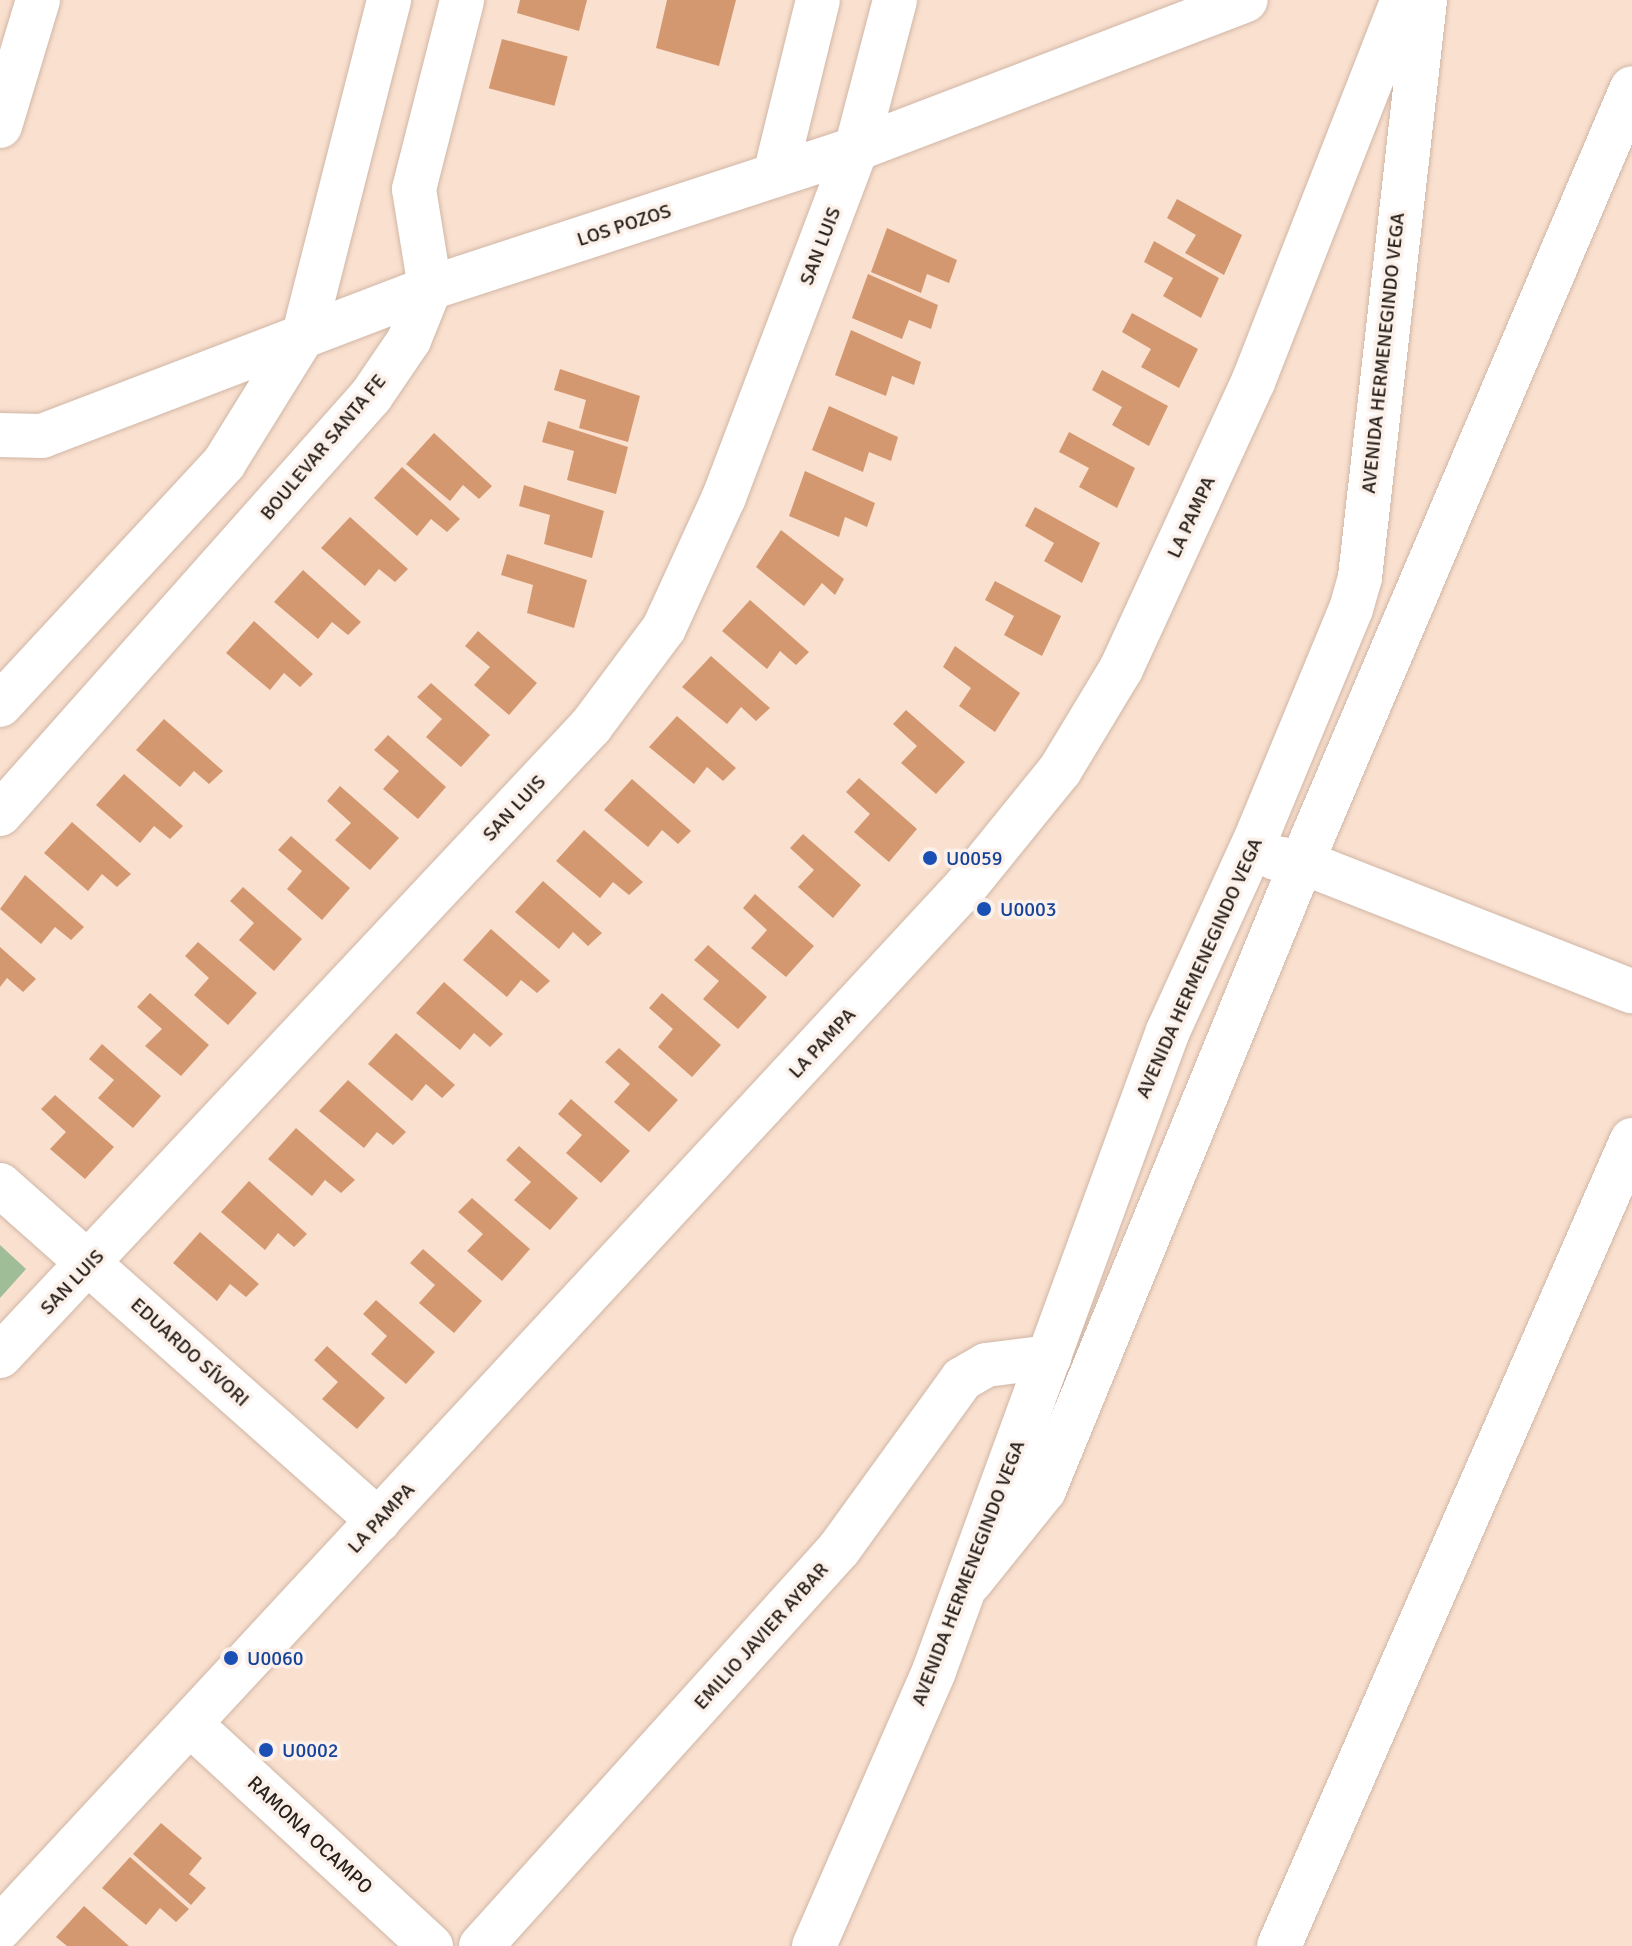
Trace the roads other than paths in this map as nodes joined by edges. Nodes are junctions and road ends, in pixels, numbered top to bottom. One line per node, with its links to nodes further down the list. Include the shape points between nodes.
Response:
1 (38, 0): 10 (street)
2 (389, 0): 14 (street)
3 (462, 0): 13 (street, via 414,189)
4 (818, 0): 12 (street)
5 (895, 0): 11 (street, SAN LUIS)
6 (1403, 0): 26 (street, LA PAMPA, via 1253,382 1121,669 1060,770 966,886)
7 (1425, 0): 18 (street, AVENIDA HERMENEGINDO VEGA, via 1360,577 1331,666)
8 (1230, 3): 11 (street, LOS POZOS)
9 (1632, 88): 19 (street)
10 (0, 126)
11 (856, 149): 12 (street, LOS POZOS); 23 (street, SAN LUIS, via 724,497 664,628 591,726)
12 (775, 175): 13 (street, LOS POZOS)
13 (430, 288): 14 (street, LOS POZOS); 17 (street, BOULEVAR SANTA FE, via 409,340 371,396)
14 (304, 334): 15 (street, LOS POZOS, via 42,436); 16 (street, via 224,463)
15 (0, 435)
16 (0, 705)
17 (0, 814)
18 (1248, 854): 19 (street); 25 (street, AVENIDA HERMENEGINDO VEGA, via 1162,1045)
19 (1302, 862): 20 (street); 27 (street, via 1044,1490)
20 (1632, 991)
21 (1632, 1140): 33 (street)
22 (0, 1185): 23 (street, EDUARDO SÍVORI)
23 (90, 1263): 24 (street, SAN LUIS); 26 (street, EDUARDO SÍVORI)
24 (0, 1356)
25 (1049, 1357): 27 (street, AVENIDA HERMENEGINDO VEGA); 32 (street, EMILIO JAVIER AYBAR, via 986,1365 962,1379 839,1549)
26 (379, 1521): 28 (street, LA PAMPA)
27 (963, 1590): 30 (street, AVENIDA HERMENEGINDO VEGA)
28 (190, 1724): 29 (street, LA PAMPA); 31 (street, RAMONA OCAMPO)
29 (3, 1919)
30 (826, 1942)
31 (431, 1946)
32 (481, 1946)
33 (1279, 1946)

